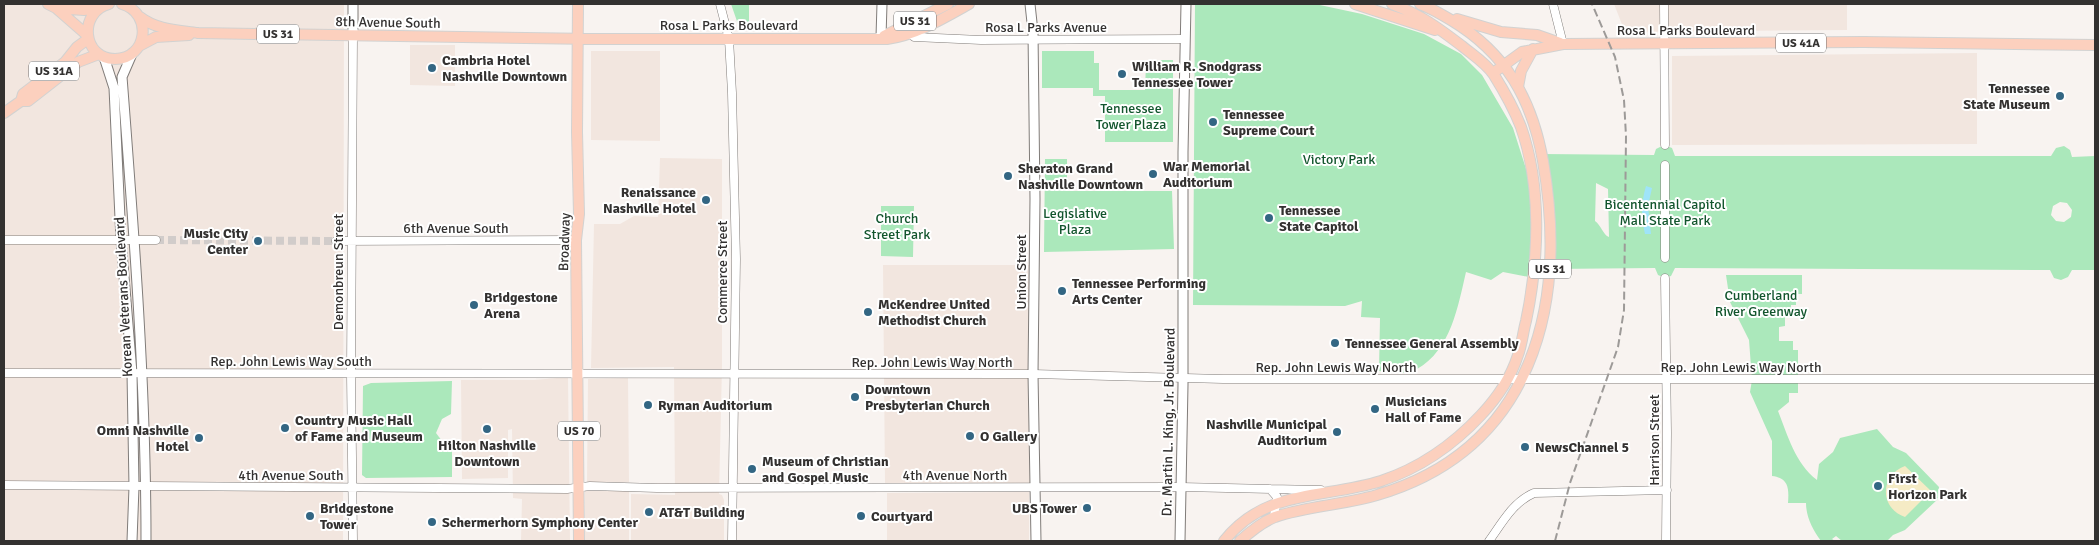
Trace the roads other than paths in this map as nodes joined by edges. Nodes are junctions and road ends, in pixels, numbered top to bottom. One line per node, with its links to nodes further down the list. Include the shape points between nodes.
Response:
1 (122, 4): 18 (main road, US 31, via 131,7)
2 (353, 4): 22 (main road, Demonbreun Street)
3 (578, 4): 25 (main road, Broadway / US 70)
4 (720, 4): 26 (street, Commerce Street)
5 (882, 4): 24 (main road)
6 (948, 4): 24 (main road, Rosa L Parks Boulevard / US 31)
7 (969, 4): 20 (main road, Rosa L Parks Boulevard / US 31)
8 (1030, 4): 28 (main road, Union Street)
9 (1186, 4): 27 (main road, Dr. Martin L. King, Jr. Boulevard)
10 (1355, 4): 21 (main road)
11 (1392, 4): 21 (main road, US 31, via 1426,19)
12 (1422, 4): 17 (main road, US 31)
13 (1553, 4): 29 (street)
14 (1664, 4): 30 (street)
15 (52, 6): 16 (main road, via 84,10); 23 (main road)
16 (104, 6): 23 (main road, via 90,19)
17 (1435, 11): 29 (main road, via 1495,30 1537,35); 36 (main road, US 31, via 1462,27)
18 (140, 17): 19 (main road, 8th Avenue South / US 31, via 163,29); 32 (main road, via 144,32)
19 (198, 33): 22 (main road, 8th Avenue South / US 31); 32 (main road, 8th Avenue South / US 31, via 156,37)
20 (909, 33): 24 (main road, Rosa L Parks Boulevard / US 31, via 892,38); 28 (street, Rosa L Parks Avenue, via 914,37)
21 (1446, 34): 37 (main road, US 31)
22 (353, 35): 25 (main road, 8th Avenue South / US 31); 49 (street, Demonbreun Street)
23 (87, 37): 35 (main road); 39 (main road, US 31A, via 65,62 23,94)
24 (881, 37): 26 (main road, Rosa L Parks Boulevard / US 31)
25 (578, 38): 26 (main road, Rosa L Parks Boulevard / US 31); 47 (main road, Broadway / US 70, via 579,214)
26 (729, 39): 56 (street, Commerce Street, via 736,259)
27 (1184, 39): 28 (street, Rosa L Parks Avenue); 58 (main road, Dr. Martin L. King, Jr. Boulevard)
28 (1033, 40): 57 (main road, Union Street)
29 (1563, 44): 30 (main road, Rosa L Parks Boulevard / US 41A); 33 (main road, Rosa L Parks Boulevard / US 41A)
30 (1664, 44): 31 (main road, Rosa L Parks Boulevard / US 41A, via 1880,42); 41 (street)
31 (2095, 45)
32 (139, 46): 34 (main road, US 31)
33 (1533, 49): 36 (main road, Rosa L Parks Boulevard / US 41A); 38 (main road, via 1521,70)
34 (132, 54): 35 (main road, via 117,59); 45 (main road, Korean Veterans Boulevard, via 122,77)
35 (101, 56): 39 (main road, US 31A, via 78,62 28,101); 44 (main road, Korean Veterans Boulevard, via 114,88)
36 (1504, 63): 37 (main road, US 41A); 38 (main road, US 31)
37 (1493, 73): 60 (main road, US 31, via 1521,127 1532,177 1536,222 1534,273 1527,315 1519,354)
38 (1518, 87): 61 (main road, US 31, via 1532,117 1542,154 1552,245 1545,307)
39 (22, 101): 40 (main road, US 31A)
40 (4, 113)
41 (1665, 145)
42 (1665, 165): 50 (street)
43 (4, 240): 44 (street)
44 (121, 240): 45 (street); 53 (main road, Korean Veterans Boulevard)
45 (134, 240): 46 (street); 53 (main road, Korean Veterans Boulevard)
46 (156, 240)
47 (576, 240): 49 (street, 6th Avenue South); 55 (main road, Broadway / US 70)
48 (336, 241): 49 (street, 6th Avenue South)
49 (352, 241): 54 (street, Demonbreun Street)
50 (1665, 258)
51 (1665, 278): 59 (street, Harrison Street)
52 (4, 373): 53 (street, Rep. John Lewis Way South)
53 (137, 373): 54 (street, Rep. John Lewis Way South); 64 (main road, Korean Veterans Boulevard); 65 (main road, Korean Veterans Boulevard)
54 (351, 374): 55 (street, Rep. John Lewis Way South); 68 (street, Demonbreun Street)
55 (578, 374): 56 (street, Rep. John Lewis Way North); 69 (main road, Broadway / US 70)
56 (734, 374): 57 (street, Rep. John Lewis Way North); 70 (street, Commerce Street)
57 (1033, 374): 58 (street, Rep. John Lewis Way North); 66 (main road, Union Street)
58 (1183, 378): 60 (street, Rep. John Lewis Way North); 67 (main road, Dr. Martin L. King, Jr. Boulevard)
59 (1667, 378): 61 (street, Rep. John Lewis Way North); 62 (street, Rep. John Lewis Way North); 72 (street, Harrison Street)
60 (1506, 380): 61 (street, Rep. John Lewis Way North); 73 (main road, US 31, via 1482,414 1432,457 1380,481)
61 (1522, 380): 75 (main road, US 31, via 1485,433 1442,468 1378,495)
62 (2095, 380)
63 (4, 485): 64 (street, 4th Avenue South)
64 (134, 487): 65 (street, 4th Avenue South); 76 (main road, Korean Veterans Boulevard)
65 (146, 487): 68 (street, 4th Avenue South); 77 (main road, Korean Veterans Boulevard)
66 (1035, 487): 67 (street, 4th Avenue North); 70 (street, 4th Avenue North); 81 (main road, Union Street)
67 (1181, 487): 71 (street, 4th Avenue North); 82 (main road, Dr. Martin L. King, Jr. Boulevard)
68 (352, 488): 69 (street, 4th Avenue South); 78 (street, Demonbreun Street)
69 (578, 488): 70 (street, 4th Avenue North); 79 (main road, Broadway / US 70)
70 (732, 488): 80 (street, Commerce Street)
71 (1270, 489): 73 (street, 4th Avenue North); 74 (street)
72 (1667, 490): 85 (street, via 1534,493 1516,504); 86 (street, Harrison Street)
73 (1331, 491): 74 (main road, US 31)
74 (1278, 502): 75 (street); 83 (main road, US 31, via 1243,522)
75 (1274, 518): 84 (main road, US 31)
76 (132, 541)
77 (146, 541)
78 (352, 541)
79 (579, 541)
80 (732, 541)
81 (1036, 541)
82 (1180, 541)
83 (1224, 541)
84 (1240, 541)
85 (1489, 541)
86 (1666, 541)

